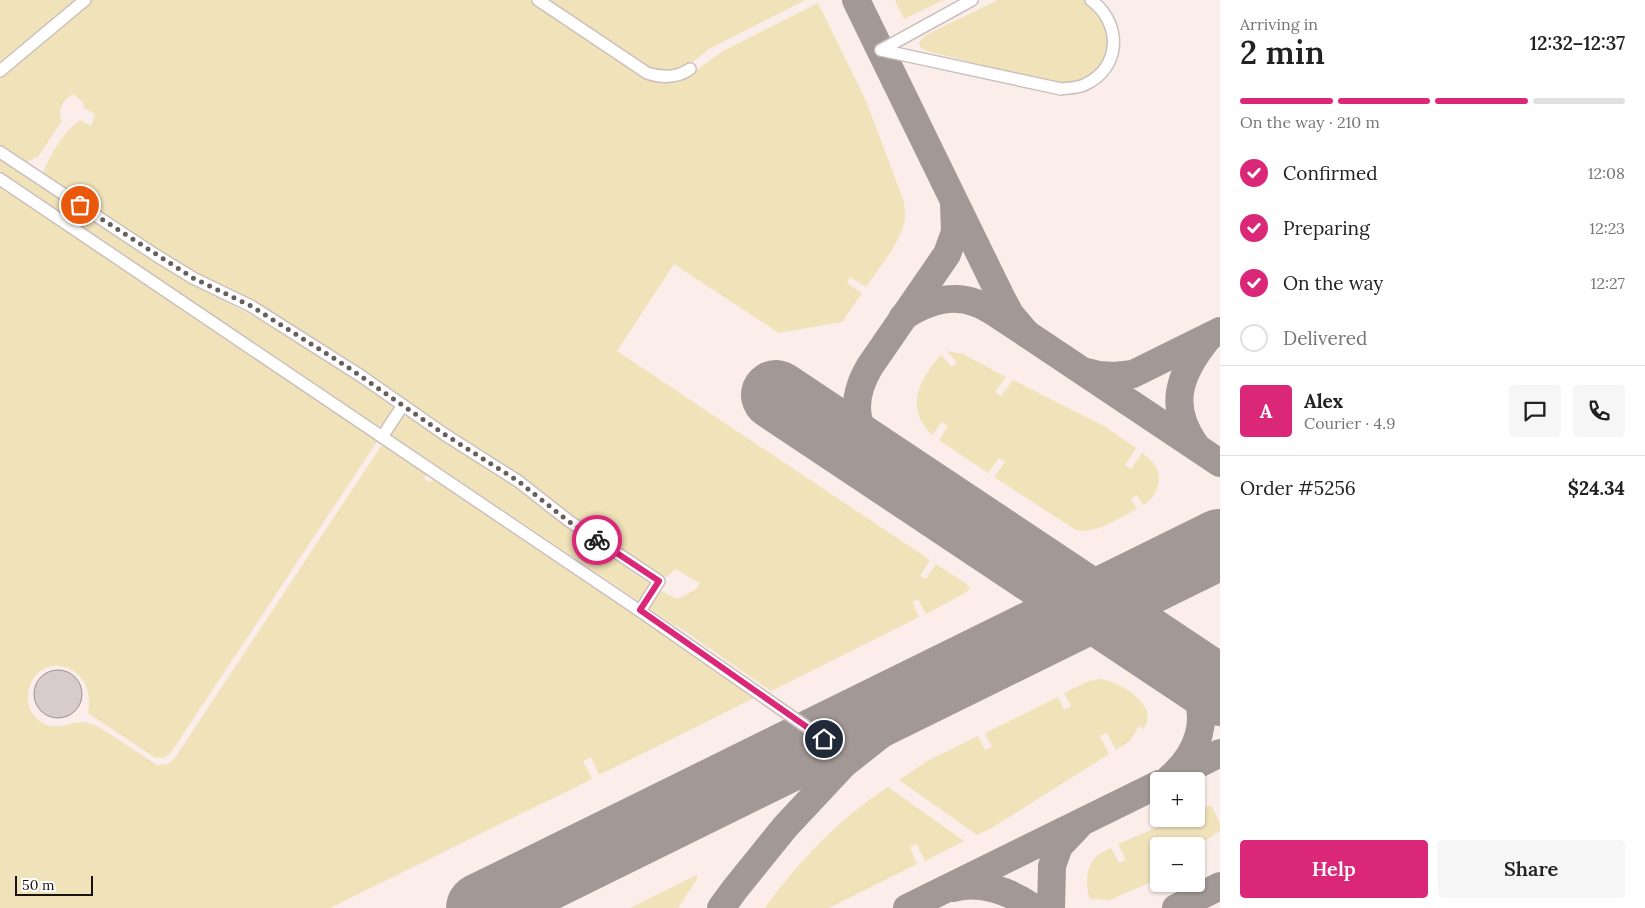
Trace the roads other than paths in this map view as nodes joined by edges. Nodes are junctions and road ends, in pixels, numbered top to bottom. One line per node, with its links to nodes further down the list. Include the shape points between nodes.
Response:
1 (85, 0): 6 (lane)
2 (538, 0): 5 (lane, via 647,73 660,77 675,76)
3 (972, 0): 4 (lane, via 881,50 1062,89 1073,88 1095,79 1110,58 1114,45 1108,18)
4 (1090, 0)
5 (690, 69)
6 (0, 71)
7 (0, 152): 9 (lane, via 154,254 193,278 260,311)
8 (0, 180): 10 (lane)
9 (403, 405): 10 (lane); 11 (lane, via 518,481 568,521 659,581)
10 (382, 437): 11 (lane)
11 (640, 610): 12 (lane)
12 (824, 739)

